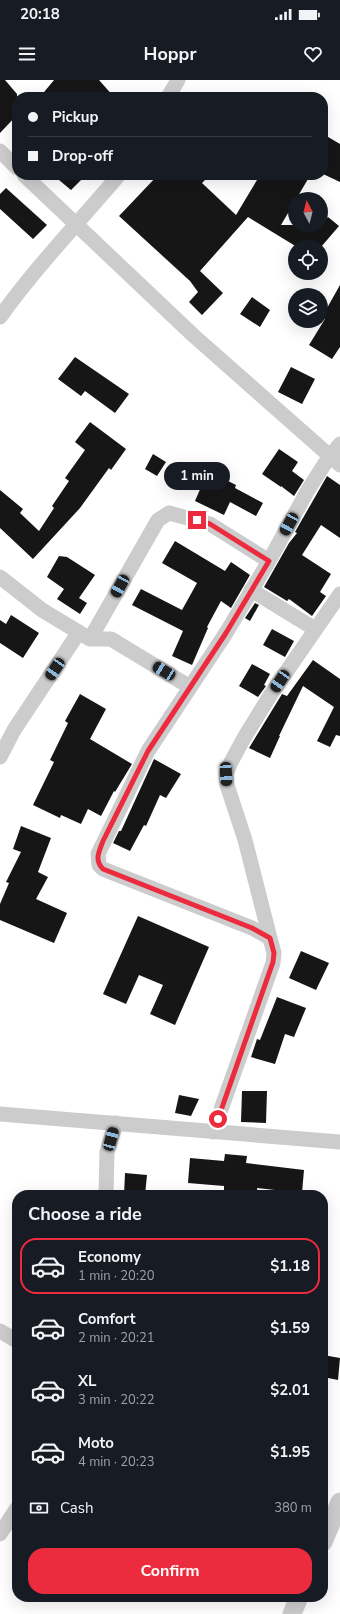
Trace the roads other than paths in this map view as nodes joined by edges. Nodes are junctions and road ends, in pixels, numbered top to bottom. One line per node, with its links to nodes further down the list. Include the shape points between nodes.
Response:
1 (178, 80): 2 (street)
2 (171, 92)
3 (0, 151): 4 (street)
4 (12, 163)
5 (29, 180): 7 (street)
6 (115, 180): 7 (street)
7 (76, 225): 8 (street); 10 (street, via 194,336)
8 (0, 317)
9 (340, 444): 10 (street)
10 (335, 461): 11 (street, via 308,490)
11 (269, 561): 13 (street); 16 (street, via 210,524 169,513 158,520)
12 (0, 577): 16 (street, via 42,610)
13 (251, 590): 15 (street); 17 (street)
14 (340, 594): 15 (street)
15 (316, 628): 19 (street, via 244,738 226,774)
16 (85, 636): 17 (street, via 111,639); 18 (street, via 14,730)
17 (190, 687): 19 (street, via 148,751 103,841 98,854 99,865 103,869 252,928)
18 (0, 757)
19 (270, 938): 22 (street, via 274,953 273,962)
20 (0, 1114): 21 (street)
21 (116, 1123): 22 (street); 24 (street, via 107,1152)
22 (213, 1132): 23 (street)
23 (340, 1142)
24 (106, 1190)
25 (0, 1331): 26 (street)
26 (12, 1338)
27 (340, 1502): 29 (street)
28 (12, 1516): 30 (street)
29 (328, 1530)
30 (0, 1534)
31 (297, 1602): 32 (street)
32 (292, 1614)

